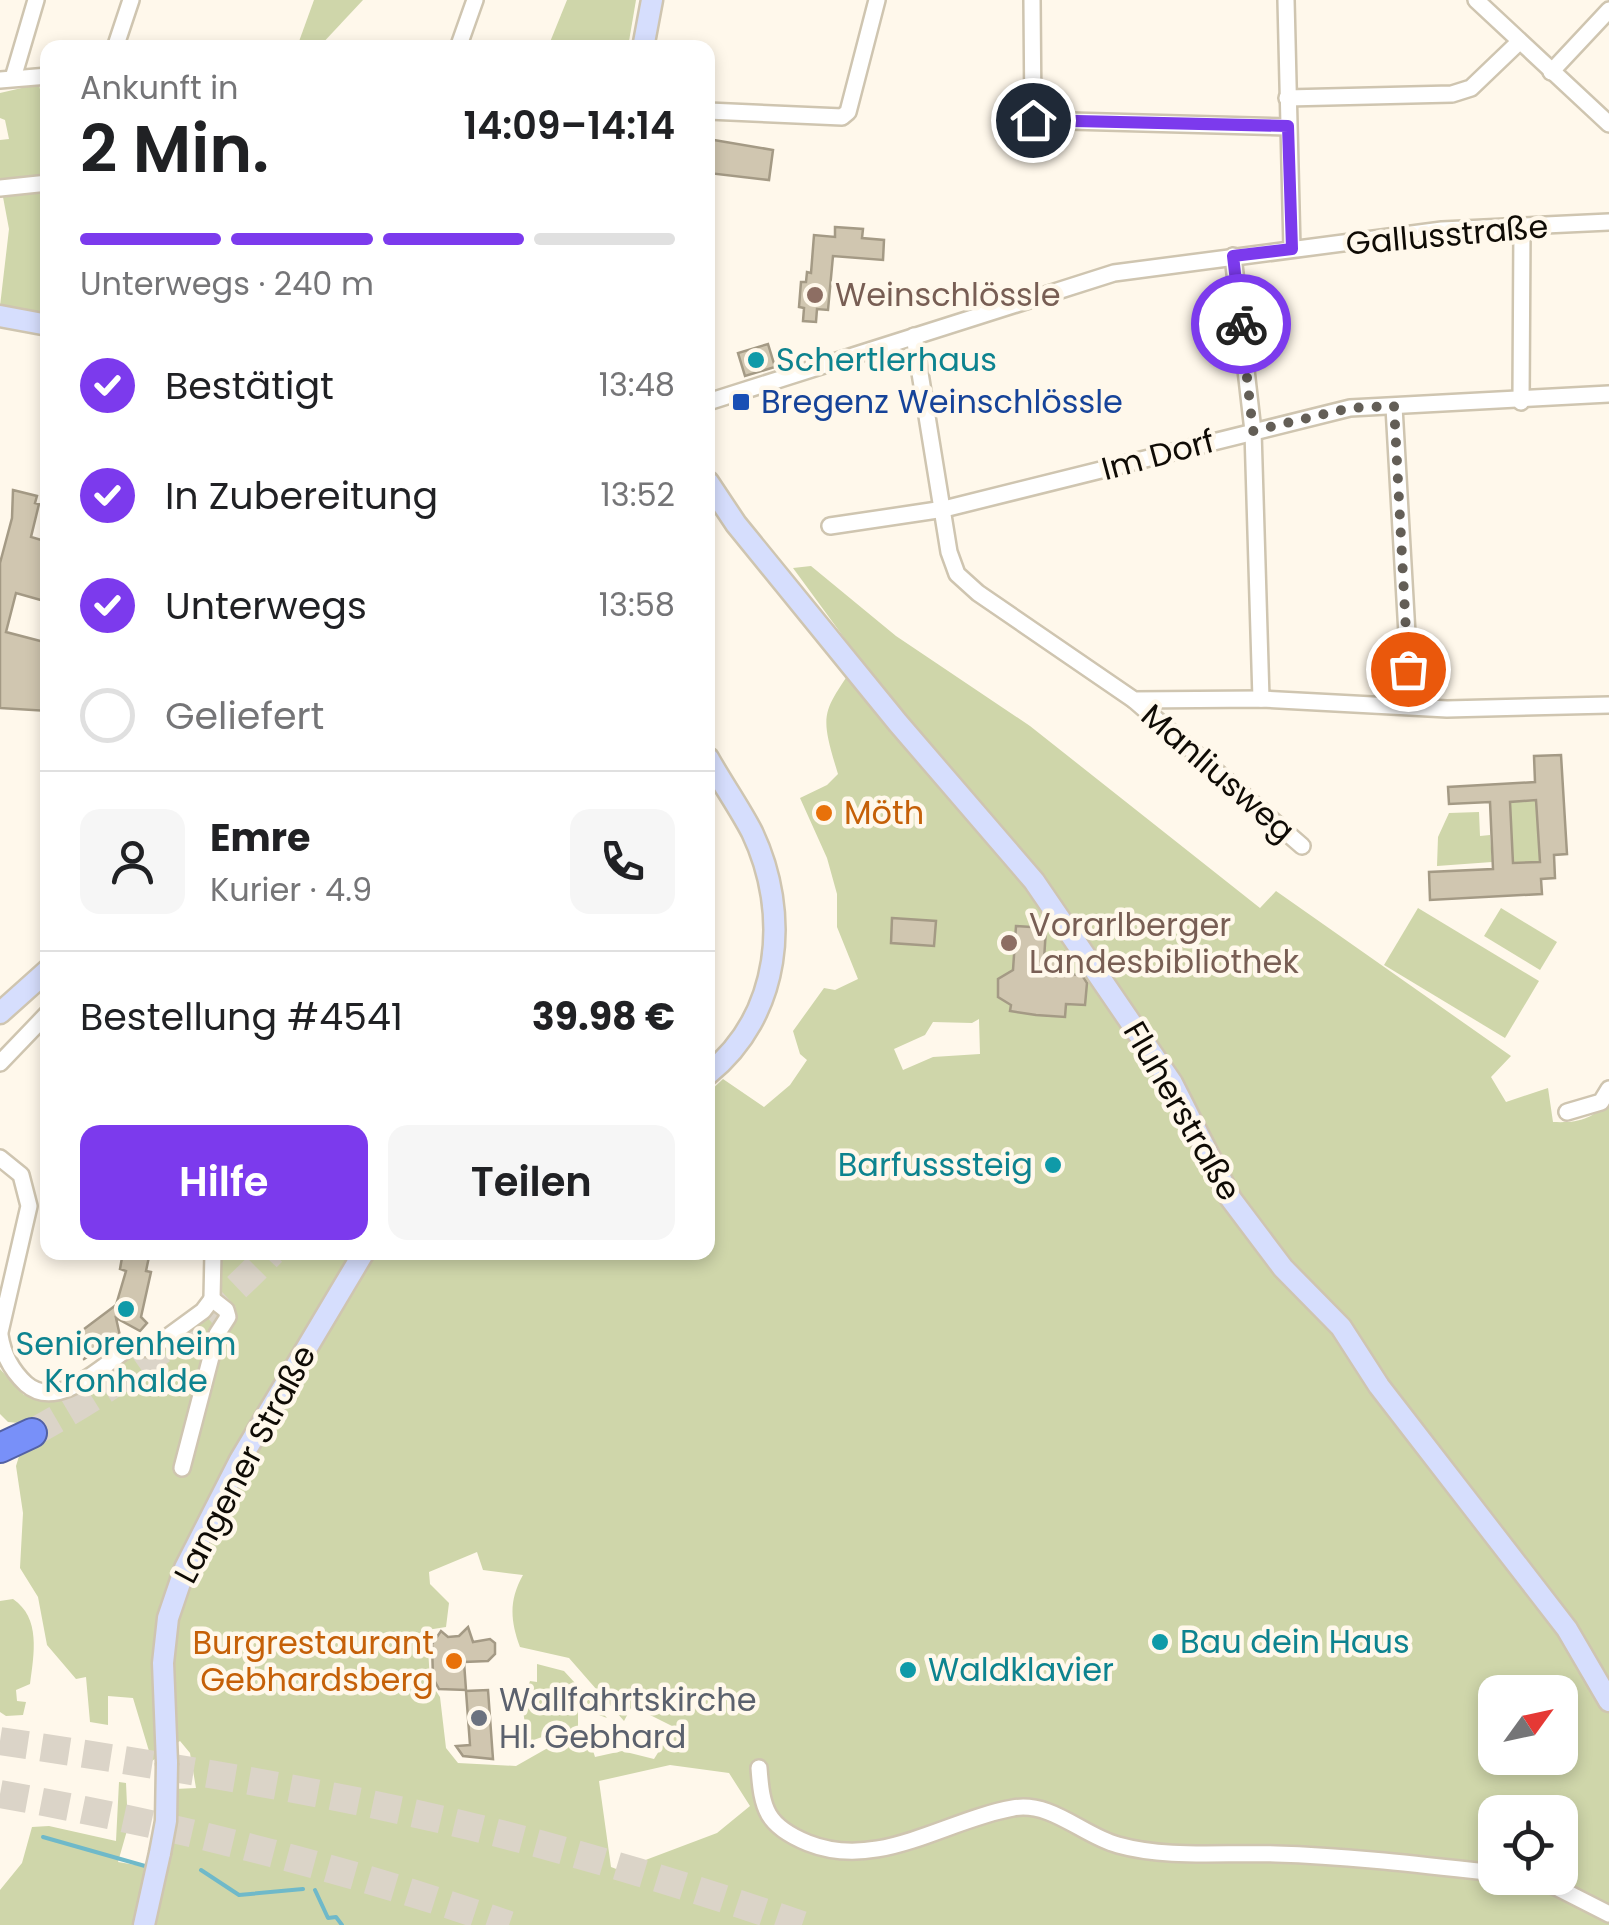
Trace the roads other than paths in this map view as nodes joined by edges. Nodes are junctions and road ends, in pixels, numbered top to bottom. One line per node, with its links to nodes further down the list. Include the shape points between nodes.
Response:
1 (36, 0): 16 (street)
2 (131, 0): 10 (street)
3 (475, 0): 11 (street)
4 (652, 0): 12 (street)
5 (877, 0): 18 (street, via 848,112 834,118)
6 (1032, 0): 20 (street, via 1033,120)
7 (1286, 0): 17 (street)
8 (1476, 0): 13 (street)
9 (1609, 10): 14 (street)
10 (118, 40)
11 (461, 40)
12 (644, 40)
13 (1519, 42): 14 (street); 17 (street, via 1471,88 1452,94)
14 (1551, 72): 19 (street)
15 (40, 77): 16 (street)
16 (6, 79)
17 (1288, 98): 20 (street)
18 (715, 111)
19 (1609, 124)
20 (1288, 126): 25 (street)
21 (40, 184): 22 (street)
22 (0, 188)
23 (1609, 222): 24 (street, Gallusstraße)
24 (1522, 228): 25 (street, Gallusstraße, via 1442,230); 32 (street)
25 (1292, 249): 26 (street, Gallusstraße)
26 (1233, 256): 29 (street, Gallusstraße, via 1114,272); 34 (street)
27 (0, 316): 28 (street)
28 (40, 324)
29 (914, 336): 31 (street, Gallusstraße); 36 (street)
30 (1609, 394): 32 (street, Im Dorf)
31 (715, 400)
32 (1521, 402): 33 (street, Im Dorf)
33 (1394, 406): 34 (street, Im Dorf, via 1350,408); 40 (street)
34 (1253, 431): 36 (street, Im Dorf); 38 (street)
35 (715, 493): 59 (street, Fluherstraße, via 1034,881 1172,1084 1253,1230 1341,1327 1567,1629)
36 (944, 509): 37 (street, Im Dorf); 39 (street, Manliusweg, via 949,552 966,584)
37 (830, 526)
38 (1261, 699): 39 (street); 40 (street)
39 (1134, 700): 43 (street, Manliusweg)
40 (1411, 704): 41 (street)
41 (1609, 705)
42 (715, 770): 48 (street, via 751,832 776,910 768,983 750,1026)
43 (1302, 846)
44 (40, 977): 45 (street)
45 (0, 1012)
46 (40, 1022): 47 (street)
47 (0, 1063)
48 (716, 1067)
49 (1609, 1089): 50 (street, via 1600,1102)
50 (1567, 1112)
51 (0, 1158): 55 (street, via 21,1175 29,1206)
52 (213, 1260): 54 (street)
53 (359, 1260): 64 (street, Langener Straße, bridge, via 240,1460 185,1568 168,1618 166,1821)
54 (212, 1299): 55 (street, via 151,1349 130,1346 62,1392 34,1390 19,1378); 58 (street, via 228,1317 217,1334)
55 (0, 1334)
56 (32, 1432): 57 (highway)
57 (0, 1448)
58 (182, 1468)
59 (1609, 1700)
60 (759, 1768): 61 (street, via 762,1806 776,1824 842,1852 880,1850 1016,1807 1069,1820 1144,1852 1280,1854)
61 (1478, 1871)
62 (1572, 1895): 63 (street)
63 (1609, 1914)
64 (144, 1925)

